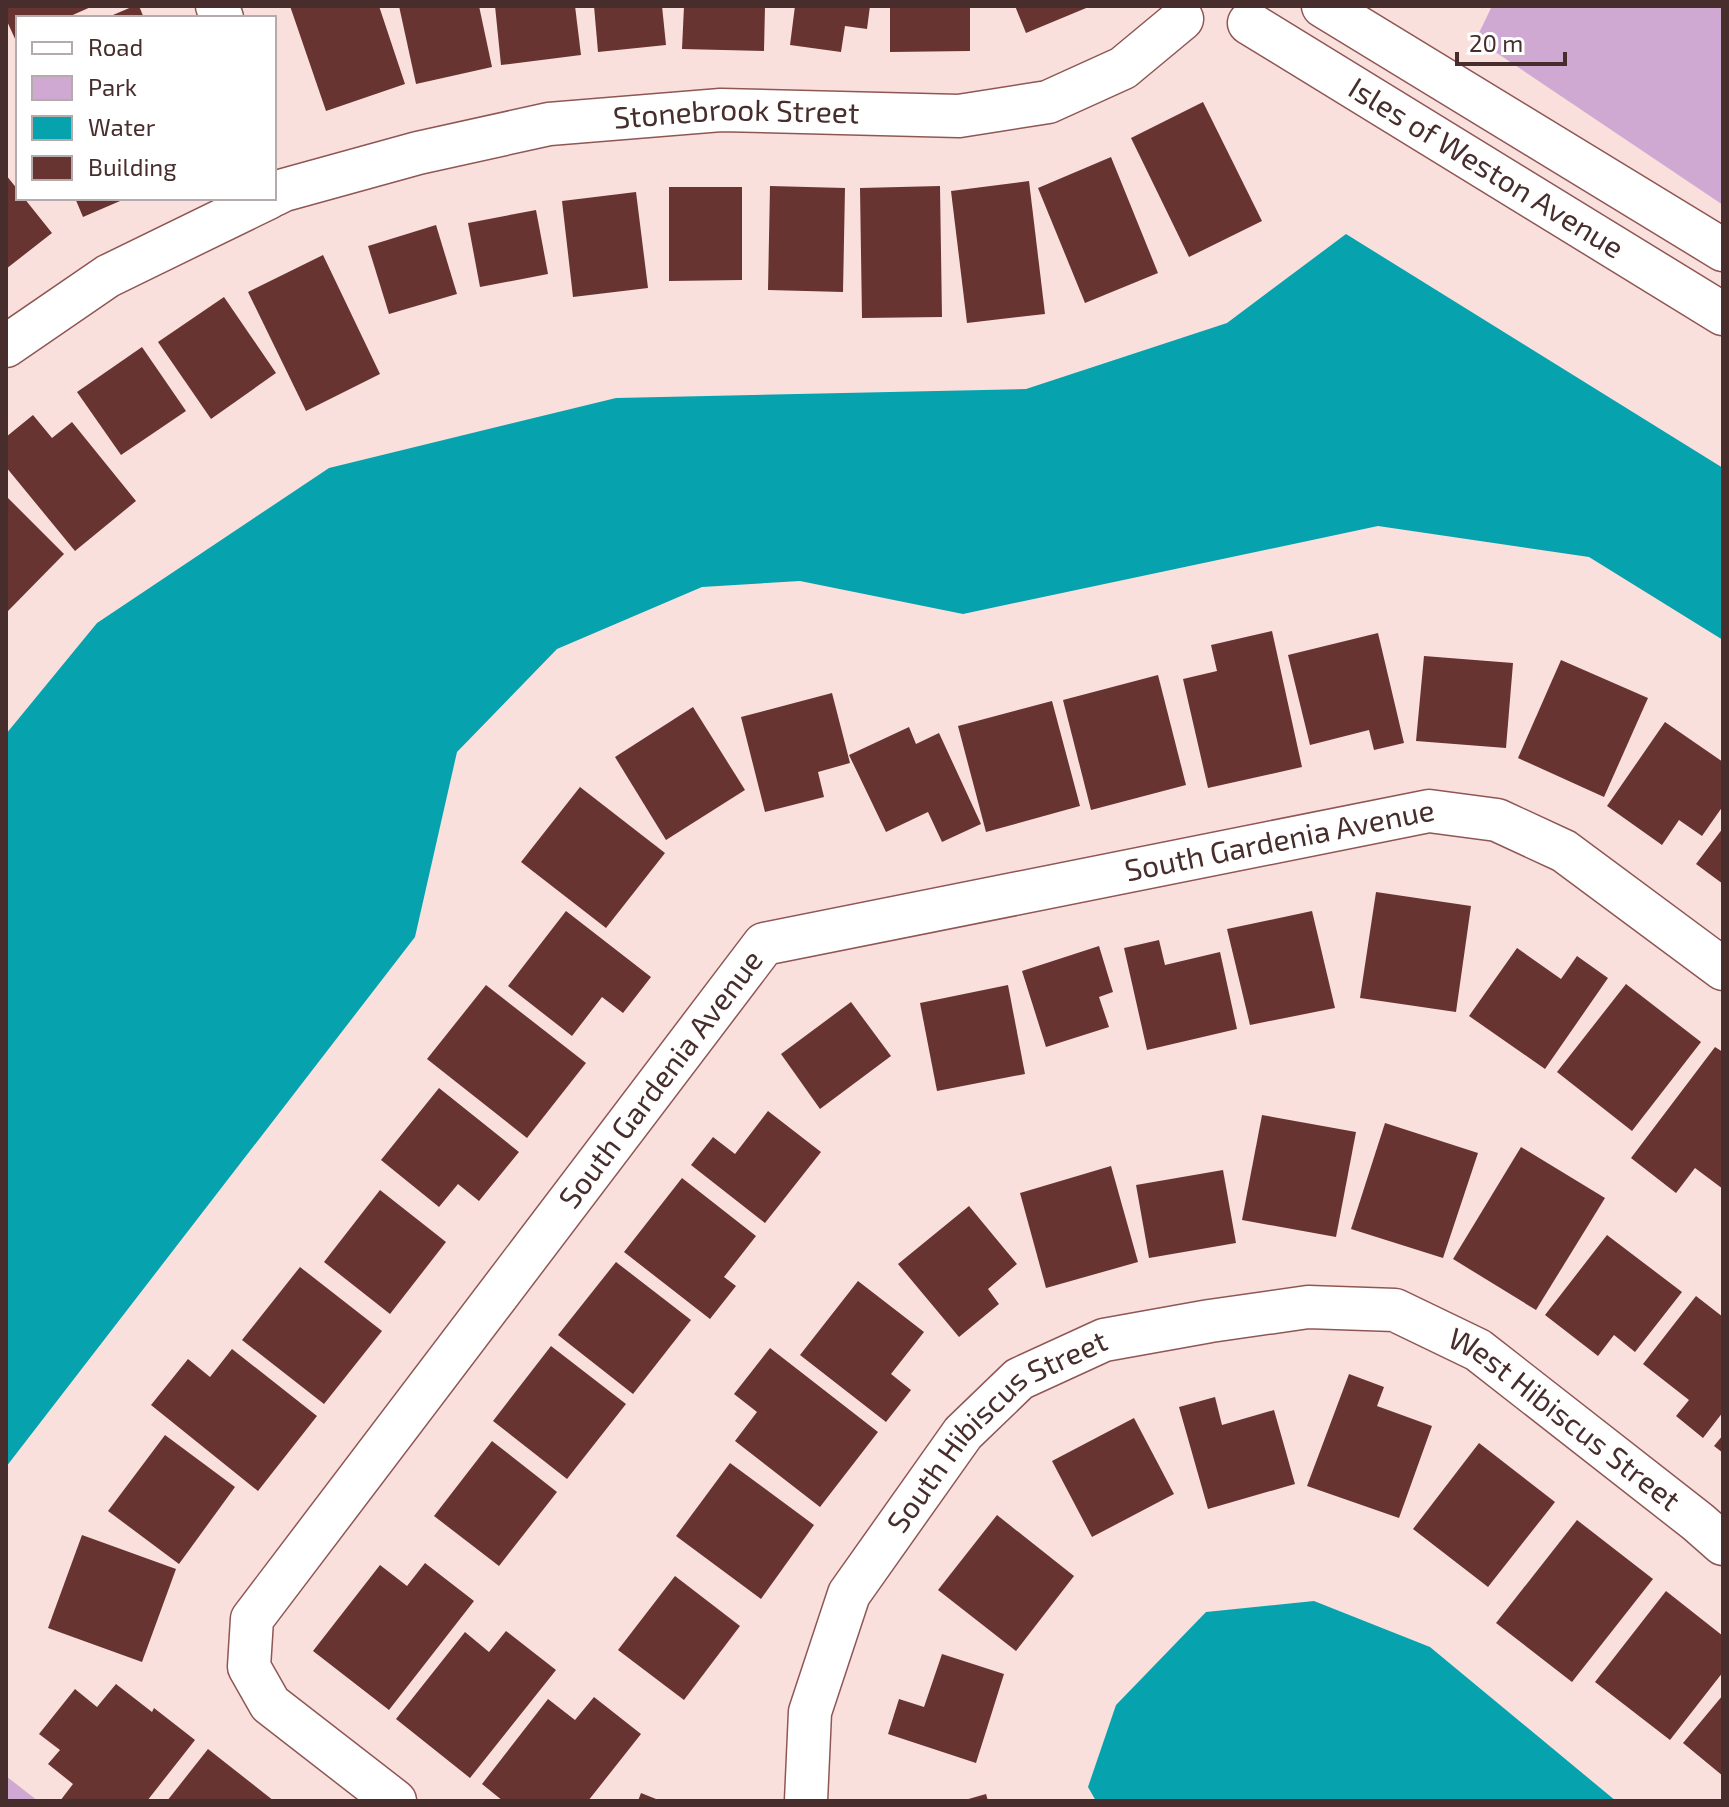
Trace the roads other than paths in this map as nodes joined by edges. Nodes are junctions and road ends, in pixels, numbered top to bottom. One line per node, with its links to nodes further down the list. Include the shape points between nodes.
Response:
1 (1323, 6): 6 (street, Isles of Weston Avenue)
2 (1175, 13): 3 (street, via 1203,29 1227,31); 4 (street, Stonebrook Street, via 1123,68 1048,102 959,116 721,110 549,124)
3 (1258, 14): 7 (street, Isles of Weston Avenue)
4 (276, 186)
5 (249, 200): 8 (street, Stonebrook Street, via 108,276)
6 (1723, 250)
7 (1723, 314)
8 (6, 346)
9 (1723, 969): 12 (street, South Gardenia Avenue, via 1564,851 1497,820 1429,811 764,944 252,1619 249,1667 270,1704)
10 (1395, 1310): 11 (street, West Hibiscus Street, via 1478,1350); 13 (street, South Hibiscus Street, via 1308,1307 1104,1340 1019,1379 963,1433 849,1594 810,1712)
11 (1723, 1544)
12 (395, 1801)
13 (806, 1801)

